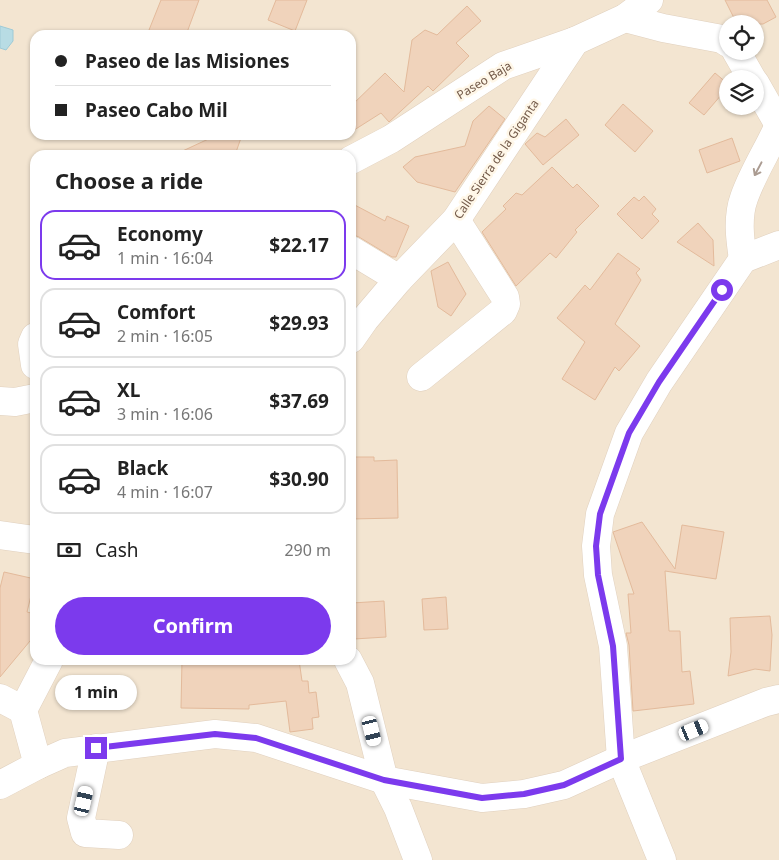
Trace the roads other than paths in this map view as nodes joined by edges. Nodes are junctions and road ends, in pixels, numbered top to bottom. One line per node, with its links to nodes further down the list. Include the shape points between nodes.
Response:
1 (649, 0): 2 (street, Paseo Baja)
2 (624, 18): 3 (street); 4 (street, Paseo Baja)
3 (719, 38)
4 (575, 41): 7 (street, Paseo Baja, via 504,66 391,139); 8 (street, Calle Sierra de la Giganta)
5 (764, 99): 6 (street)
6 (779, 125): 11 (street, one-way to 11, via 743,199 740,232)
7 (356, 157)
8 (456, 220): 12 (street, Calle Sierra de la Giganta); 14 (street, via 505,297 506,304 503,312)
9 (779, 245): 11 (street)
10 (356, 253): 12 (street)
11 (743, 259): 24 (street, via 659,382 629,433 600,514 596,546 598,575 613,646)
12 (399, 279): 13 (street, Calle Sierra de la Giganta)
13 (356, 332)
14 (421, 377)
15 (30, 399): 16 (street)
16 (0, 401)
17 (0, 535): 18 (street)
18 (30, 539)
19 (45, 665): 22 (street)
20 (351, 665): 26 (street, via 360,682)
21 (779, 699): 24 (street)
22 (12, 704): 25 (street)
23 (96, 748): 25 (street, via 64,753); 26 (street, via 215,734 256,738); 28 (street, via 81,818 85,833)
24 (621, 759): 26 (street, via 564,785 524,794 482,798); 30 (street)
25 (38, 764): 27 (street)
26 (384, 780): 29 (street)
27 (0, 785)
28 (119, 835)
29 (418, 860)
30 (662, 860)

